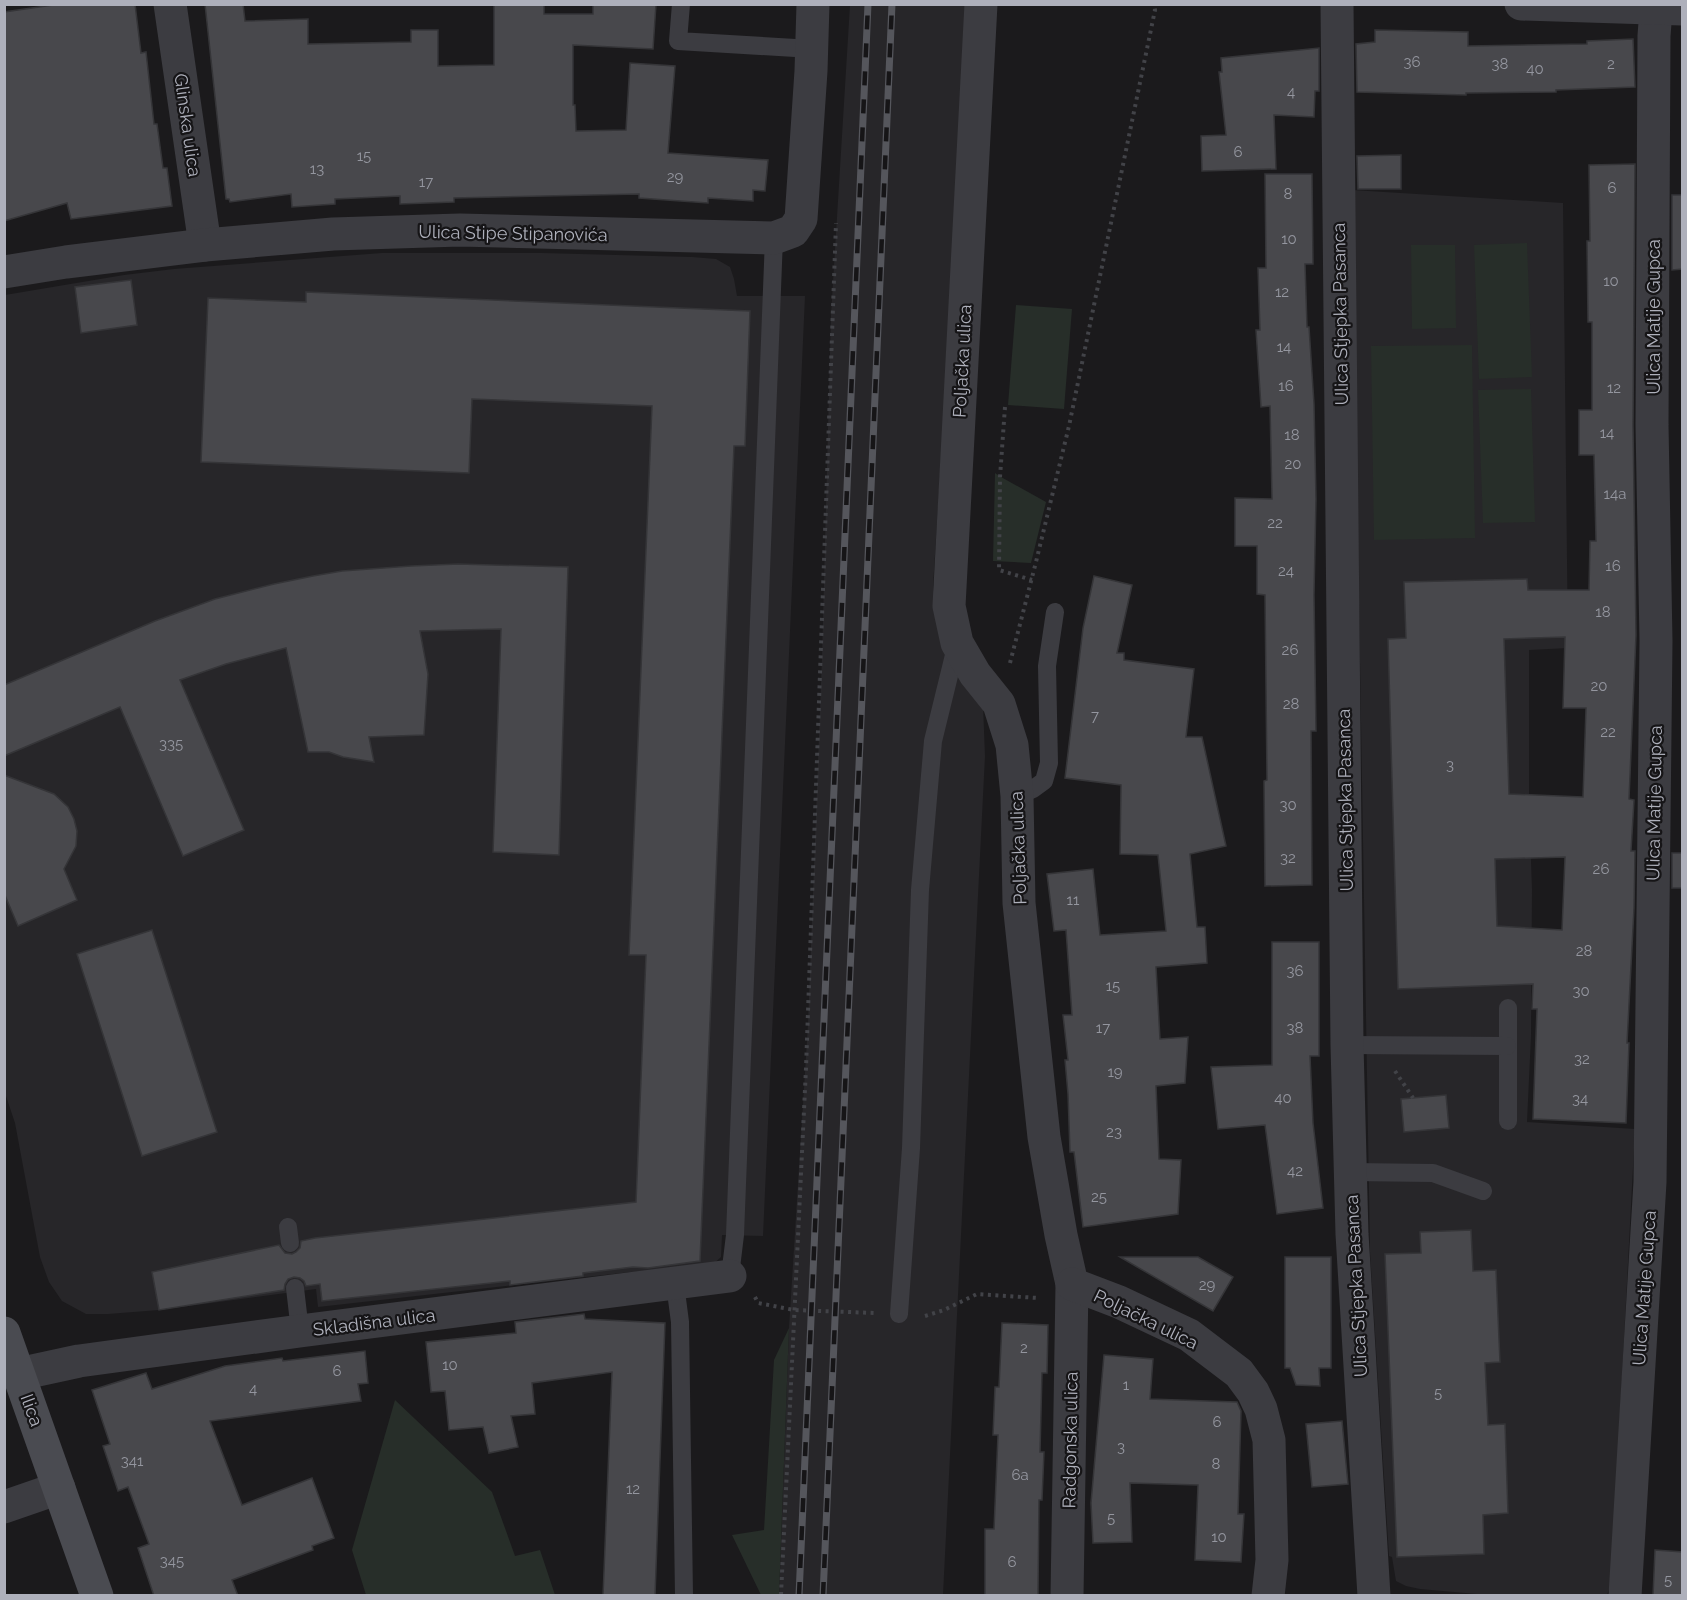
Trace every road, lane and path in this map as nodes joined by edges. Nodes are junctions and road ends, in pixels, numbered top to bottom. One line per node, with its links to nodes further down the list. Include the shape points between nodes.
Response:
1 (170, 4): 11 (street, Glinska ulica)
2 (681, 4): 9 (lane, via 678,41)
3 (813, 4): 9 (street)
4 (981, 4): 17 (street, Poljačka ulica, via 949,606)
5 (1154, 4): 15 (path, via 1069,426)
6 (1336, 4): 21 (street, Ulica Stjepka Pasanca)
7 (1521, 4): 8 (street)
8 (1669, 9): 44 (street, Ulica Matije Gupca, via 1654,36 1652,425 1656,641 1650,1182)
9 (812, 49): 10 (street, via 801,219 793,231)
10 (774, 238): 11 (street, Ulica Stipe Stipanovića, via 460,230 333,234); 26 (lane, via 735,1235)
11 (205, 245): 12 (street, Ulica Stipe Stipanovića)
12 (4, 272)
13 (833, 339): 31 (path)
14 (1005, 407): 15 (path, via 999,570)
15 (1032, 580): 18 (path)
16 (1055, 612): 19 (lane, via 1047,666 1049,763 1044,780)
17 (957, 644): 18 (street, Poljačka ulica); 32 (lane, via 933,741 921,879)
18 (999, 704): 19 (street, Poljačka ulica, via 1012,745)
19 (1017, 796): 29 (street, Poljačka ulica, via 1019,903 1044,1137)
20 (1508, 1008): 22 (lane)
21 (1347, 1046): 22 (lane); 24 (street, Ulica Stjepka Pasanca)
22 (1507, 1046): 23 (lane)
23 (1508, 1121)
24 (1350, 1172): 25 (lane, via 1432,1173); 43 (street, Ulica Stjepka Pasanca)
25 (1483, 1191)
26 (730, 1276): 27 (street, Skladišna ulica)
27 (675, 1284): 33 (street, Skladišna ulica); 40 (lane, via 680,1322)
28 (295, 1288): 33 (lane)
29 (1072, 1292): 32 (path, via 977,1294 923,1316); 41 (street, Radgonska ulica); 42 (street, Poljačka ulica, via 1119,1302 1189,1335 1239,1373 1253,1392 1269,1440 1272,1560)
30 (758, 1303): 31 (path)
31 (794, 1310): 32 (path); 38 (path)
32 (899, 1314)
33 (300, 1331): 35 (street, Skladišna ulica, via 79,1361)
34 (4, 1333): 35 (main road, Ilica)
35 (19, 1374): 36 (main road, Ilica)
36 (59, 1488): 37 (street); 39 (main road, Ilica)
37 (4, 1506)
38 (781, 1595)
39 (97, 1596)
40 (684, 1596)
41 (1067, 1596)
42 (1268, 1596)
43 (1374, 1596)
44 (1624, 1596)

